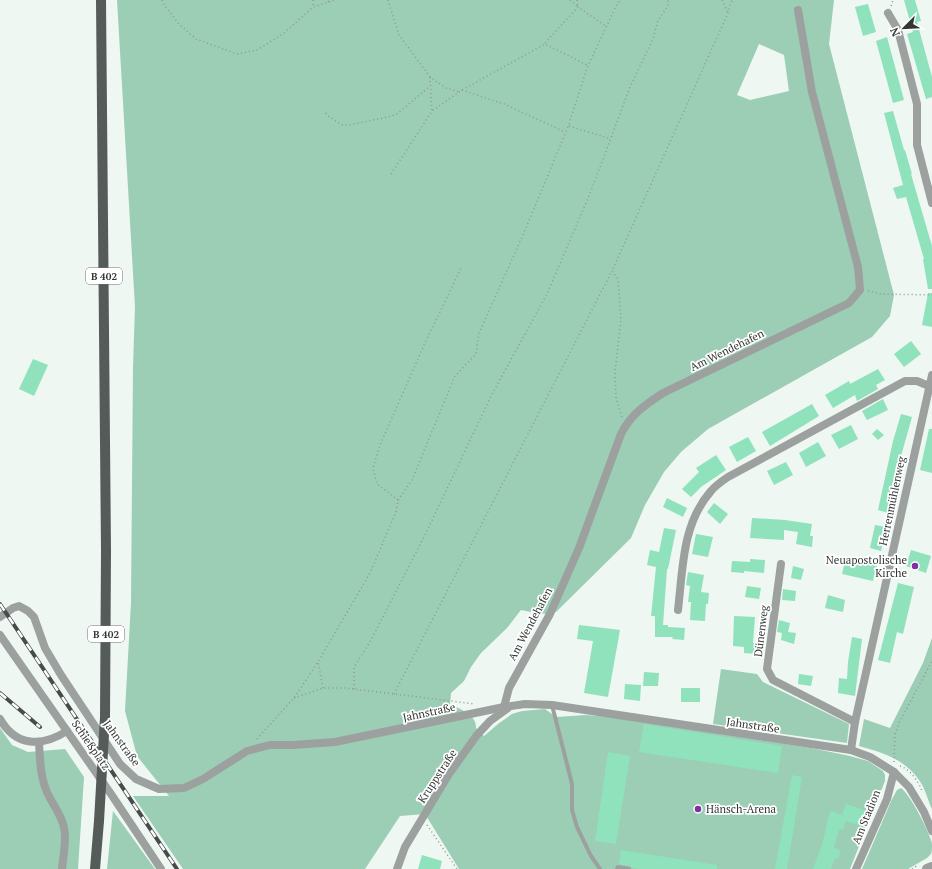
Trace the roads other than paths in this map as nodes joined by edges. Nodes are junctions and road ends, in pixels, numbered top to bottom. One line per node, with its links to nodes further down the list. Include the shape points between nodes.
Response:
1 (101, 0): 22 (main road, B 402, bridge, via 105,717)
2 (798, 10): 12 (street, Am Wendehafen, via 812,92 858,267 860,290 848,303 663,393 628,422 550,614 509,688)
3 (888, 13): 4 (street, via 898,30 917,104 917,145)
4 (932, 204)
5 (932, 375): 6 (street, Herrenmühlenweg)
6 (929, 386): 8 (street, via 917,381 905,381 728,477 712,490 693,519 685,545); 14 (street, Herrenmühlenweg)
7 (781, 564): 14 (street, Dünenweg, via 767,669 770,676 773,680)
8 (678, 610)
9 (0, 617): 12 (street, Jahnstraße, via 19,606 34,617 45,648 120,764 136,779 159,789 184,788 247,751 270,745 335,742)
10 (0, 635): 15 (street, Schießplatz)
11 (552, 705): 12 (street, Jahnstraße, via 525,704); 17 (street, Jahnstraße); 25 (lane, via 572,784 572,810 577,827)
12 (507, 707): 24 (street, Kruppstraße, via 476,735 449,774 405,847)
13 (0, 719): 16 (street, via 5,728 22,740)
14 (855, 722): 17 (street, Herrenmühlenweg)
15 (67, 731): 16 (street, via 56,738); 23 (street, Schießplatz)
16 (39, 742): 21 (street, via 43,781 65,829)
17 (851, 750): 18 (street, Jahnstraße, via 870,756)
18 (894, 772): 19 (street, Jahnstraße, via 909,787); 28 (street, Am Stadion, via 887,799)
19 (932, 831)
20 (932, 867): 29 (street)
21 (62, 869)
22 (95, 869)
23 (161, 869)
24 (397, 869)
25 (600, 869)
26 (617, 869): 27 (lane)
27 (629, 869)
28 (856, 869)
29 (927, 869)

